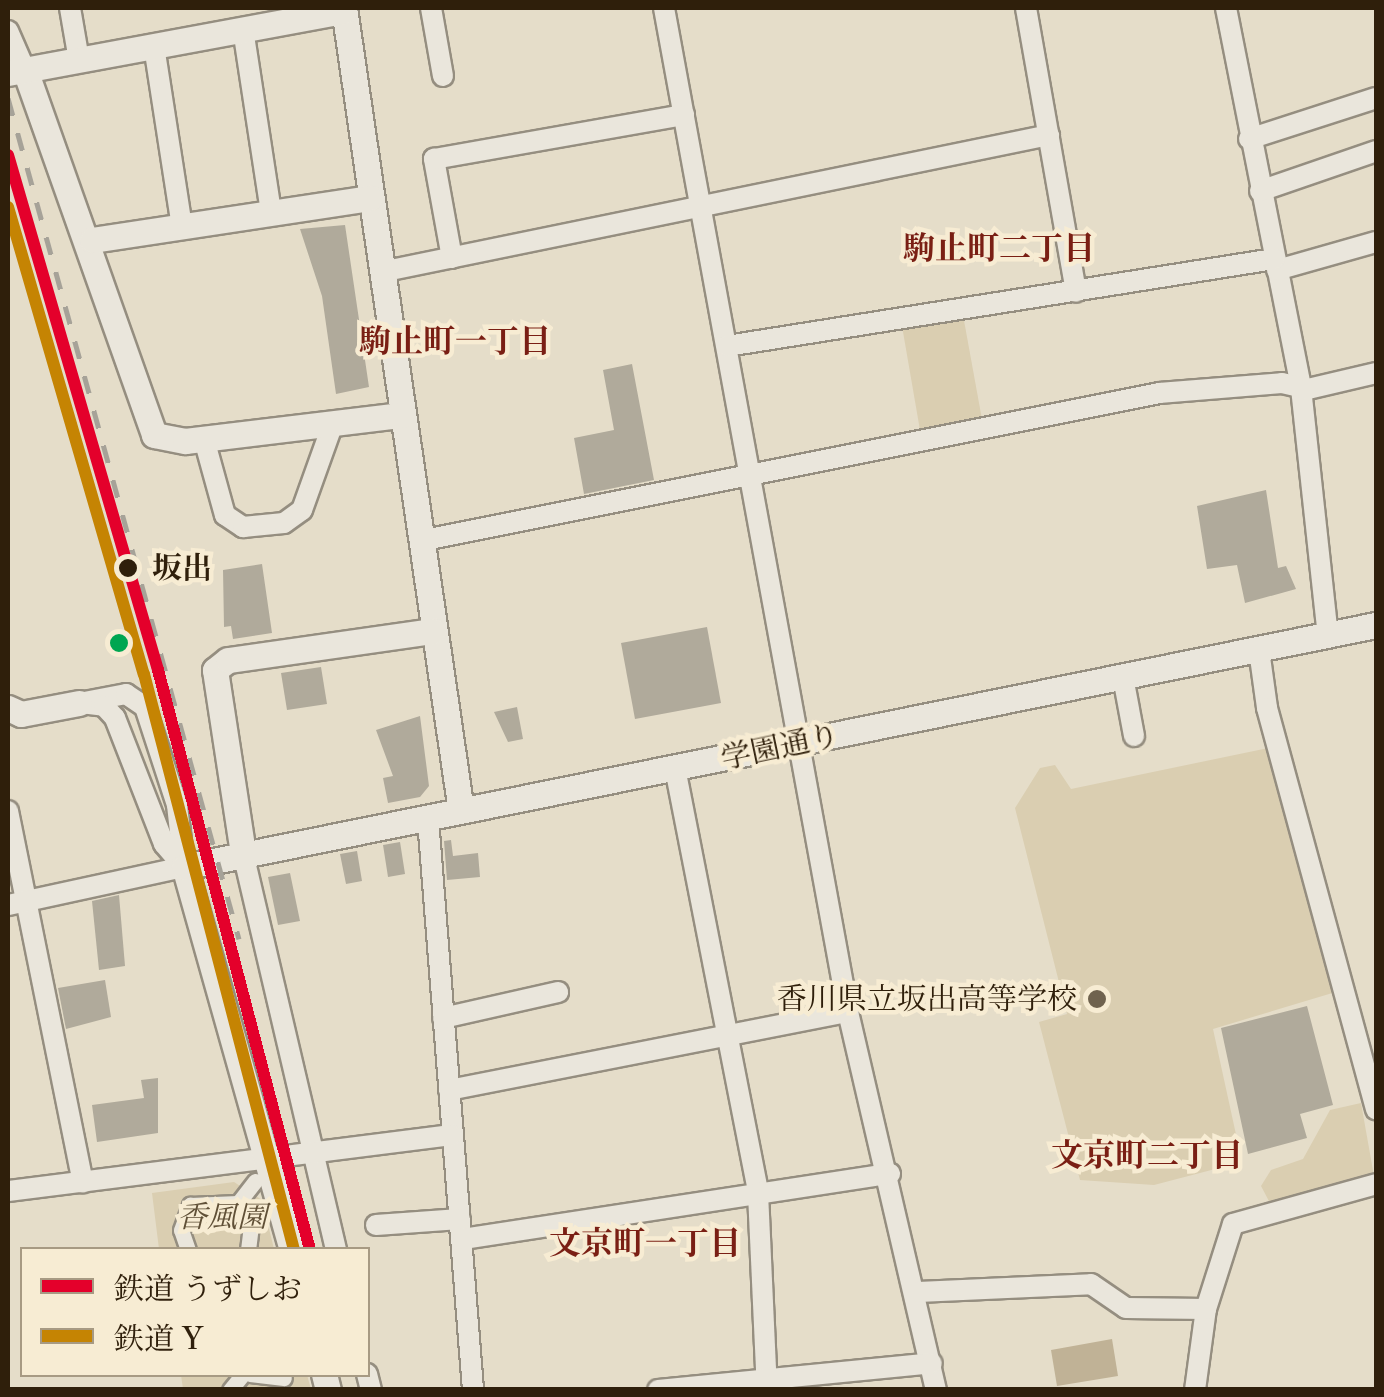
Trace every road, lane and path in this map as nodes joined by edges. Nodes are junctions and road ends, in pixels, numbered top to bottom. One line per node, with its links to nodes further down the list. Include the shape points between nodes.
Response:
1 (70, 8): 10 (street)
2 (432, 8): 12 (street)
3 (664, 8): 14 (street)
4 (1026, 8): 15 (street)
5 (1226, 8): 16 (street)
6 (344, 9): 7 (street); 19 (street)
7 (243, 30): 9 (street); 21 (street)
8 (8, 31): 11 (street)
9 (154, 46): 10 (street); 22 (street)
10 (80, 60): 11 (street)
11 (16, 72): 23 (street)
12 (443, 76)
13 (1376, 98): 16 (street)
14 (684, 115): 20 (street); 25 (street, via 434,160)
15 (1050, 135): 20 (street); 28 (street)
16 (1249, 139): 18 (street)
17 (1376, 152): 18 (street)
18 (1260, 191): 26 (street)
19 (370, 198): 21 (street); 27 (street)
20 (701, 205): 25 (street); 29 (street)
21 (271, 213): 22 (street)
22 (182, 226): 23 (street)
23 (92, 240): 34 (street, via 154,435 169,442)
24 (1376, 242): 26 (street)
25 (452, 258): 27 (street)
26 (1275, 264): 28 (street); 31 (street)
27 (380, 272): 32 (street)
28 (1076, 292): 29 (street)
29 (727, 346): 35 (street)
30 (1376, 373): 31 (street)
31 (1301, 388): 35 (street, via 1160,393); 39 (street)
32 (401, 415): 33 (street); 36 (street)
33 (332, 426): 34 (street); 34 (street, via 302,510 284,523 243,526 225,516)
34 (204, 439)
35 (752, 476): 36 (street); 45 (street)
36 (420, 541): 38 (street)
37 (1376, 625): 39 (street, 学園通り)
38 (433, 631): 48 (street); 50 (street, via 228,660 215,670)
39 (1328, 635): 40 (street, 学園通り)
40 (1259, 650): 41 (street, 学園通り); 58 (street, via 1267,708)
41 (1123, 677): 44 (street); 45 (street, 学園通り)
42 (79, 703): 43 (street, via 21,714); 51 (street, via 104,706 115,718 164,844); 51 (street, via 126,694 145,707 177,805)
43 (8, 708)
44 (1134, 736)
45 (798, 743): 46 (street, 学園通り); 54 (street)
46 (676, 768): 48 (street, 学園通り); 56 (street)
47 (8, 811): 52 (street)
48 (460, 811): 49 (street, 学園通り)
49 (428, 819): 50 (street, 学園通り); 55 (street)
50 (243, 853): 51 (street, 学園通り); 60 (street)
51 (184, 867): 52 (street); 61 (street)
52 (16, 904): 63 (street)
53 (558, 992): 55 (street)
54 (848, 1012): 56 (street); 62 (street)
55 (443, 1018): 57 (street)
56 (729, 1033): 57 (street); 66 (street)
57 (449, 1090): 59 (street)
58 (1376, 1109)
59 (451, 1136): 60 (street); 69 (street)
60 (312, 1156): 61 (street); 73 (street)
61 (262, 1171): 63 (street); 67 (street); 72 (street)
62 (890, 1174): 66 (street); 74 (street)
63 (83, 1183): 65 (street)
64 (1376, 1184): 75 (street, via 1233,1224)
65 (8, 1191)
66 (758, 1193): 69 (street); 77 (street)
67 (238, 1203): 70 (street, via 190,1205 181,1230); 71 (street, via 251,1226)
68 (376, 1224): 69 (street)
69 (461, 1229): 78 (street)
70 (187, 1247)
71 (248, 1247)
72 (291, 1247)
73 (335, 1247)
74 (918, 1292): 75 (street, via 1091,1284 1126,1308); 76 (street)
75 (1206, 1309): 81 (street)
76 (932, 1363): 77 (street); 80 (street)
77 (767, 1384): 79 (street)
78 (473, 1390)
79 (658, 1390)
80 (936, 1390)
81 (1195, 1390)

